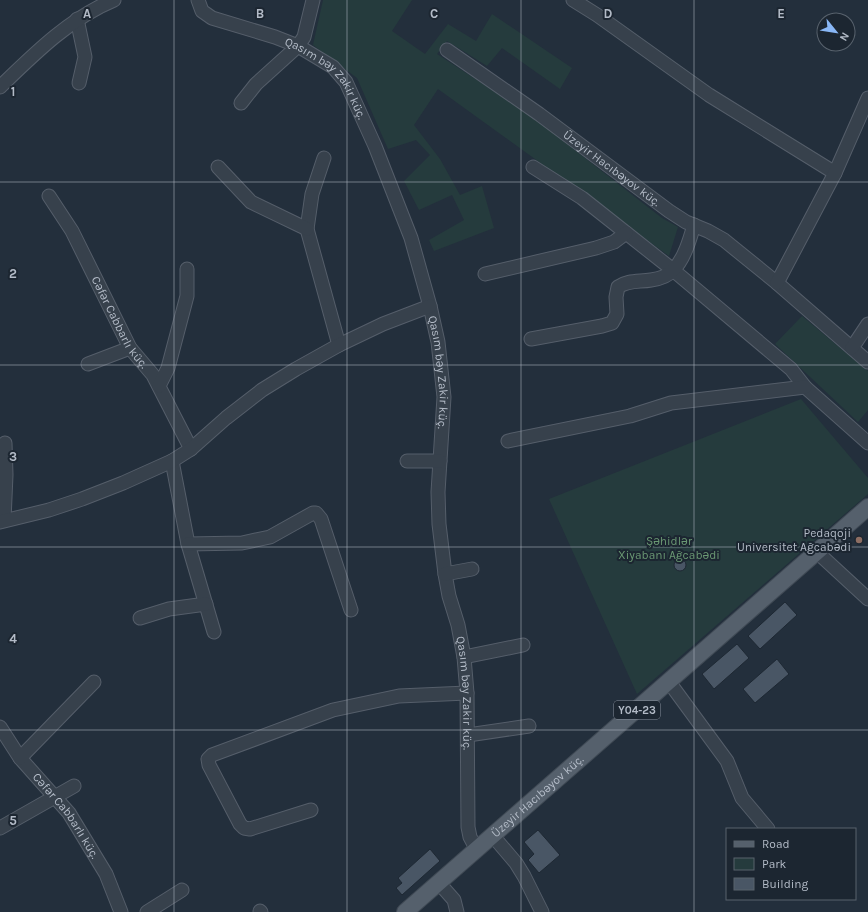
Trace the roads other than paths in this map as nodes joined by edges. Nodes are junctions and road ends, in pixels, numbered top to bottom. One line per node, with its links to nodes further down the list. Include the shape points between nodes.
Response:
1 (114, 0): 5 (street)
2 (198, 0): 6 (street, Qasım bəy Zakir küç., via 202,11 212,18)
3 (313, 0): 6 (street, via 304,37)
4 (573, 0): 15 (street, via 709,95)
5 (77, 20): 8 (street, via 85,57); 9 (street)
6 (298, 46): 11 (street, via 256,84); 24 (street, Qasım bəy Zakir küç., via 333,67 346,82 375,146 411,238)
7 (447, 50): 17 (street, Üzeyir Hacıbəyov küç., via 539,114 669,211)
8 (79, 83)
9 (0, 86)
10 (868, 98): 15 (street)
11 (241, 103)
12 (324, 158): 18 (street, via 312,194)
13 (218, 167): 18 (street, via 251,202)
14 (533, 167): 19 (street, via 582,198)
15 (835, 173): 23 (street)
16 (49, 196): 28 (street, Cəfər Cabbarlı küç., via 72,231)
17 (694, 225): 21 (street, via 688,246); 23 (street, Üzeyir Hacıbəyov küç., via 724,240)
18 (307, 229): 27 (street)
19 (626, 233): 21 (street); 22 (street, via 614,242 596,248)
20 (187, 269): 32 (street, via 187,296 168,368)
21 (673, 270): 26 (street, via 665,276 625,282 618,287 617,314 612,323); 33 (street, via 791,369)
22 (485, 274)
23 (777, 283): 29 (street, Üzeyir Hacıbəyov küç.)
24 (430, 306): 27 (street); 40 (street, Qasım bəy Zakir küç., via 438,342 444,397)
25 (868, 324): 29 (street)
26 (531, 339)
27 (339, 345): 37 (street, via 262,390)
28 (130, 348): 31 (street); 32 (street, Cəfər Cabbarlı küç.)
29 (852, 348): 30 (street, Üzeyir Hacıbəyov küç.)
30 (868, 362)
31 (88, 364)
32 (159, 386): 37 (street, Cəfər Cabbarlı küç.)
33 (805, 387): 34 (street, via 671,403 630,416); 36 (street)
34 (508, 442)
35 (5, 443): 42 (street, via 6,475)
36 (868, 443)
37 (191, 449): 38 (street)
38 (172, 461): 42 (street, via 82,499); 43 (street)
39 (407, 461): 40 (street)
40 (440, 461): 46 (street, Qasım bəy Zakir küç., via 439,524)
41 (868, 507): 44 (main road, Üzeyir Hacıbəyov küç. / Y04-23)
42 (2, 521)
43 (188, 544): 48 (street); 49 (street, via 242,543 270,537 316,513 321,519)
44 (817, 552): 47 (street); 55 (main road, Üzeyir Hacıbəyov küç. / Y04-23)
45 (472, 569): 46 (street)
46 (445, 574): 53 (street, Qasım bəy Zakir küç.)
47 (868, 599)
48 (206, 604): 50 (street, via 169,609); 51 (street)
49 (351, 610)
50 (140, 618)
51 (214, 632)
52 (522, 645): 53 (street)
53 (464, 657): 56 (street, Qasım bəy Zakir küç.)
54 (94, 682): 60 (street)
55 (670, 682): 65 (street, via 727,761 742,798); 66 (main road, Üzeyir Hacıbəyov küç. / Y04-23)
56 (467, 693): 59 (street, Qasım bəy Zakir küç.); 63 (street, via 399,696 333,710 208,758 209,765 244,828 250,829)
57 (529, 726): 59 (street)
58 (0, 727): 60 (street, Cəfər Cabbarlı küç.)
59 (468, 735): 67 (street, Qasım bəy Zakir küç., via 468,827)
60 (20, 758): 62 (street, Cəfər Cabbarlı küç.)
61 (74, 786): 62 (street)
62 (56, 797): 64 (street); 70 (street, Cəfər Cabbarlı küç., via 69,813 106,874)
63 (311, 810)
64 (0, 828)
65 (767, 828)
66 (493, 836): 67 (main road, Üzeyir Hacıbəyov küç. / Y04-23); 74 (street, via 524,876)
67 (477, 850): 68 (main road, Üzeyir Hacıbəyov küç. / Y04-23)
68 (439, 882): 72 (main road, Üzeyir Hacıbəyov küç. / Y04-23); 73 (street, via 454,900)
69 (182, 890): 71 (street)
70 (121, 912)
71 (146, 912)
72 (405, 912)
73 (457, 912)
74 (542, 912)

